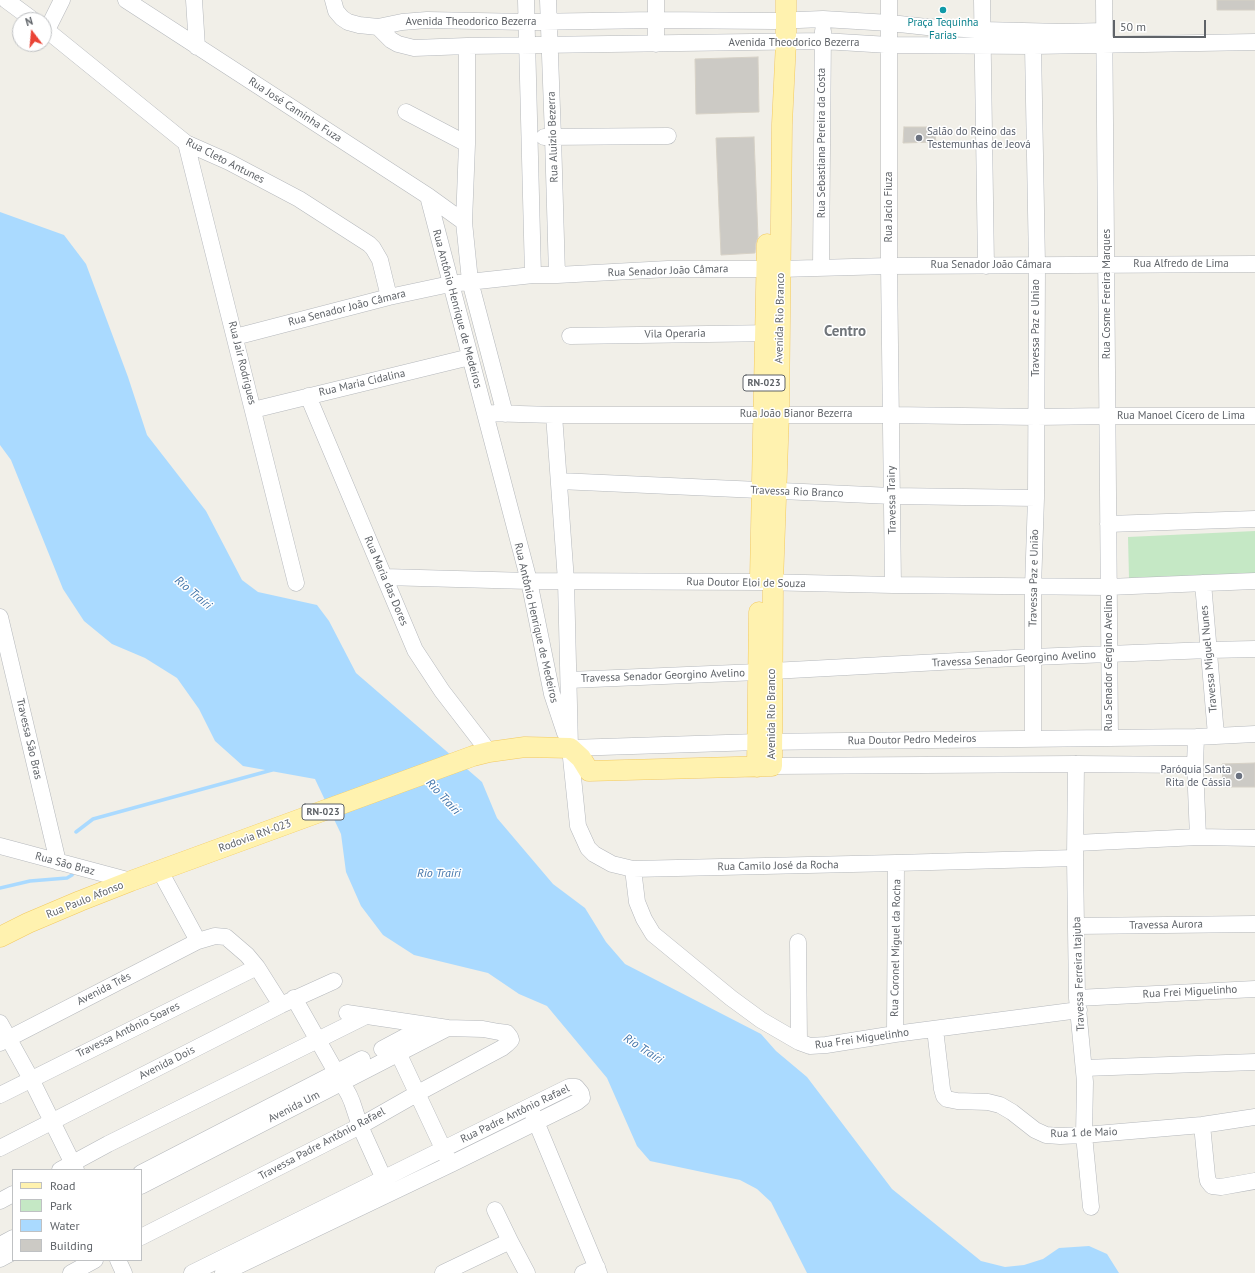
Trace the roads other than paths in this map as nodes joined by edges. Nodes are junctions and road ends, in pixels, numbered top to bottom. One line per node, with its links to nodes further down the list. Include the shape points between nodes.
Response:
1 (6, 0): 14 (street)
2 (62, 0): 15 (street)
3 (126, 0): 31 (street, Rua José Caminha Fuza)
4 (194, 0): 31 (street)
5 (333, 0): 22 (street, via 336,11 348,22)
6 (526, 0): 20 (street, Rua Aluizio Bezerra)
7 (548, 0): 19 (street, Rua Aluizio Bezerra)
8 (656, 0): 17 (street)
9 (774, 0): 18 (main road, Avenida Rio Branco / RN-023)
10 (786, 0): 18 (main road, Avenida Rio Branco / RN-023)
11 (889, 0): 21 (street, Rua Jacio Fiuza)
12 (982, 0): 24 (street)
13 (1104, 0): 25 (street, Rua Cosme Fereira Marques)
14 (22, 12)
15 (52, 17)
16 (823, 19): 18 (street, Avenida Theodorico Bezerra); 21 (street, Avenida Theodorico Bezerra); 26 (street, Rua Sebastiana Pereira da Costa)
17 (655, 20): 18 (street, Avenida Theodorico Bezerra); 19 (street, Avenida Theodorico Bezerra); 29 (street)
18 (780, 20): 27 (main road, Avenida Rio Branco / RN-023)
19 (549, 21): 20 (street, Avenida Theodorico Bezerra); 34 (street, Rua Aluizio Bezerra)
20 (527, 22): 22 (street, Avenida Theodorico Bezerra, via 427,20); 33 (street, Rua Aluizio Bezerra)
21 (890, 23): 24 (street, Avenida Theodorico Bezerra); 30 (street, Rua Jacio Fiuza)
22 (378, 27): 32 (street, Avenida Theodorico Bezerra, via 391,40 405,47)
23 (52, 35): 40 (street, Rua Cleto Antunes)
24 (983, 38): 25 (street, Avenida Theodorico Bezerra, via 1063,32); 30 (street, Avenida Theodorico Bezerra); 35 (street, Avenida Theodorico Bezerra); 48 (street)
25 (1104, 38): 28 (street); 35 (street, Avenida Theodorico Bezerra); 44 (street, Rua Cosme Fereira Marques)
26 (823, 41): 27 (street, Avenida Theodorico Bezerra); 30 (street, Avenida Theodorico Bezerra); 49 (street, Rua Sebastiana Pereira da Costa)
27 (780, 42): 29 (street, Avenida Theodorico Bezerra); 50 (main road, Avenida Rio Branco / RN-023, via 769,124)
28 (1255, 42)
29 (656, 44): 34 (street, Avenida Theodorico Bezerra)
30 (889, 45): 47 (street, Rua Jacio Fiuza)
31 (197, 46): 42 (street, Rua José Caminha Fuza)
32 (467, 46): 33 (street, Avenida Theodorico Bezerra); 41 (street, Rua Antônio Henrique de Medeiros)
33 (527, 46): 34 (street, Avenida Theodorico Bezerra); 38 (street, Rua Aluizio Bezerra)
34 (549, 46): 39 (street, Rua Aluizio Bezerra)
35 (1033, 46): 46 (street, Travessa Paz e Uniao)
36 (406, 112): 41 (street)
37 (668, 136): 39 (street)
38 (530, 137): 39 (street); 51 (street, Rua Aluizio Bezerra)
39 (553, 137): 52 (street, Rua Aluizio Bezerra)
40 (186, 143): 55 (street, Rua Cleto Antunes, via 229,162 299,199 369,244 380,260); 58 (street, Rua Jair Rodrigues)
41 (467, 144): 43 (street, Rua Antônio Henrique de Medeiros)
42 (428, 196): 43 (street, Rua José Caminha Fuza); 54 (street, Rua Antônio Henrique de Medeiros)
43 (464, 222): 53 (street, Rua Antônio Henrique de Medeiros)
44 (1107, 264): 45 (street, Rua Alfredo de Lima); 46 (street, Rua Senador João Câmara); 67 (street, Rua Cosme Fereira Marques)
45 (1255, 264)
46 (1036, 265): 48 (street, Rua Senador João Câmara); 69 (street, Travessa Paz e Uniao)
47 (889, 266): 48 (street, Rua Senador João Câmara); 49 (street, Rua Senador João Câmara); 65 (street, Rua Jacio Fiuza)
48 (986, 266)
49 (821, 267): 50 (street, Rua Senador João Câmara)
50 (773, 268): 52 (street, Rua Senador João Câmara, via 668,269); 56 (main road, Avenida Rio Branco / RN-023)
51 (533, 275): 52 (street, Rua Senador João Câmara); 53 (street, Rua Senador João Câmara)
52 (557, 275)
53 (470, 281): 54 (street, Rua Senador João Câmara); 63 (street, Rua Antônio Henrique de Medeiros)
54 (450, 284): 55 (street, Rua Senador João Câmara); 59 (street, Rua Antônio Henrique de Medeiros)
55 (389, 297): 58 (street, Rua Senador João Câmara)
56 (772, 333): 57 (street, Vila Operaria); 64 (main road, Avenida Rio Branco / RN-023)
57 (570, 336)
58 (235, 337): 61 (street, Rua Jair Rodrigues)
59 (470, 358): 60 (street, Rua Maria Cidalina); 62 (street, Rua Antônio Henrique de Medeiros)
60 (308, 396): 61 (street, Rua Maria Cidalina); 76 (street, Rua Maria das Dores)
61 (253, 410): 81 (street, Rua Jair Rodrigues)
62 (485, 413): 63 (street, Rua João Bianor Bezerra); 77 (street, Rua Antônio Henrique de Medeiros)
63 (504, 414): 66 (street, Rua João Bianor Bezerra)
64 (771, 414): 65 (street, Rua João Bianor Bezerra); 66 (street, Rua João Bianor Bezerra); 71 (main road, Avenida Rio Branco / RN-023)
65 (891, 414): 69 (street, Rua João Bianor Bezerra); 72 (street, Travessa Trairy)
66 (554, 415): 70 (street, Rua Antônio Henrique de Medeiros)
67 (1108, 416): 68 (street, Rua Manoel Cícero de Lima); 69 (street, Rua João Bianor Bezerra); 75 (street, Rua Cosme Fereira Marques)
68 (1255, 416)
69 (1036, 417): 73 (street, Travessa Paz e União)
70 (559, 482): 71 (street, Travessa Rio Branco); 78 (street, Rua Antônio Henrique de Medeiros)
71 (769, 491): 72 (street, Travessa Rio Branco); 80 (main road, Avenida Rio Branco / RN-023)
72 (892, 496): 73 (street, Travessa Rio Branco); 83 (street, Travessa Trairy)
73 (1036, 498): 84 (street, Travessa Paz e União)
74 (1255, 519): 75 (street)
75 (1108, 524): 85 (street, Rua Cosme Fereira Marques)
76 (384, 577): 77 (street, Rua Doutor Eloi de Souza); 100 (street, Rua Maria das Dores, via 415,650)
77 (528, 581): 78 (street, Rua Doutor Eloi de Souza); 99 (street, Rua Antônio Henrique de Medeiros, via 552,694)
78 (566, 581): 80 (street, Rua Doutor Eloi de Souza); 92 (street, Rua Antônio Henrique de Medeiros)
79 (1255, 581): 82 (street, Rua Doutor Eloi de Souza)
80 (766, 582): 83 (street, Rua Doutor Eloi de Souza); 91 (main road, Avenida Rio Branco / RN-023)
81 (296, 583)
82 (1203, 583): 85 (street, Rua Doutor Eloi de Souza); 88 (street, Travessa Miguel Nunes)
83 (893, 586): 84 (street, Rua Doutor Eloi de Souza)
84 (1033, 587): 85 (street, Rua Doutor Eloi de Souza); 90 (street, Travessa Paz e União)
85 (1108, 587): 89 (street, Rua Senador Gergino Avelino)
86 (0, 617): 108 (street, Travessa São Bras)
87 (1255, 649): 88 (street, Travessa Senador Georgino Avelino)
88 (1209, 650): 89 (street, Travessa Senador Georgino Avelino); 94 (street, Travessa Miguel Nunes)
89 (1109, 654): 90 (street, Travessa Senador Georgino Avelino); 97 (street, Rua Senador Gergino Avelino)
90 (1033, 657): 91 (street, Travessa Senador Georgino Avelino); 96 (street, Travessa Paz e União)
91 (765, 671): 92 (street, Travessa Senador Georgino Avelino); 98 (main road, Avenida Rio Branco / RN-023)
92 (569, 680): 99 (street, Rua Antônio Henrique de Medeiros)
93 (1255, 734): 94 (street, Rua Doutor Pedro Medeiros)
94 (1216, 736): 95 (street, Rua Doutor Pedro Medeiros)
95 (1196, 737): 97 (street, Rua Doutor Pedro Medeiros); 102 (street)
96 (1033, 738): 97 (street, Rua Doutor Pedro Medeiros); 98 (street, Rua Doutor Pedro Medeiros)
97 (1110, 738)
98 (765, 742): 99 (street, Rua Doutor Pedro Medeiros); 103 (main road, Avenida Rio Branco / RN-023)
99 (570, 748): 100 (main road, Rua Doutor Pedro Medeiros / RN-023, via 525,748); 103 (main road, via 581,758 589,771); 111 (street, Rua Camilo José da Rocha, via 578,826 582,838 594,854 612,864)
100 (481, 754): 110 (main road, Rodovia RN-023 / RN-023)
101 (1076, 764): 102 (street); 103 (street); 107 (street, Travessa Ferreira Itajuba)
102 (1195, 765): 104 (street)
103 (764, 766)
104 (1198, 837): 105 (street, Rua Camilo José da Rocha); 107 (street, Rua Camilo José da Rocha)
105 (1255, 838)
106 (0, 846): 108 (street, Rua São Braz)
107 (1076, 851): 109 (street, Rua Camilo José da Rocha); 114 (street, Travessa Ferreira Itajuba)
108 (58, 862): 112 (street, Rua São Braz)
109 (896, 863): 111 (street, Rua Camilo José da Rocha); 129 (street, Rua Coronel Miguel da Rocha)
110 (166, 869): 112 (main road, Rua Paulo Afonso / RN-023); 116 (street)
111 (633, 869): 132 (street, Rua Frei Miguelinho, via 640,911 653,934 731,998 761,1020)
112 (131, 881): 115 (main road, Rua Paulo Afonso / RN-023, via 48,914)
113 (1255, 924): 114 (street, Travessa Aurora)
114 (1076, 926): 122 (street, Travessa Ferreira Itajuba)
115 (0, 937)
116 (204, 939): 118 (street, via 219,935 226,937); 131 (street, Avenida Três)
117 (798, 942): 132 (street)
118 (257, 967): 121 (street); 137 (street, Travessa Antônio Soares)
119 (334, 981): 121 (street, Avenida Dois)
120 (1255, 988): 122 (street, Rua Frei Miguelinho)
121 (287, 1002): 130 (street); 143 (street, Avenida Dois)
122 (1078, 1004): 128 (street, Rua Frei Miguelinho); 135 (street, Travessa Ferreira Itajuba)
123 (347, 1013): 124 (street)
124 (366, 1016): 126 (street); 130 (street)
125 (0, 1023): 131 (street)
126 (427, 1025): 127 (street); 133 (street, Avenida Um)
127 (448, 1028): 133 (street, Avenida Um); 138 (street, Travessa Padre Antônio Rafael, via 483,1029 507,1034 510,1042)
128 (935, 1029): 129 (street, Rua Frei Miguelinho); 147 (street, Rua 1 de Maio, via 942,1089 947,1099 956,1102 1000,1104 1035,1130 1046,1135)
129 (895, 1034): 132 (street, Rua Frei Miguelinho, via 814,1046)
130 (318, 1039): 136 (street); 151 (street, via 108,1144)
131 (4, 1041): 137 (street)
132 (799, 1042)
133 (396, 1048): 136 (street, Avenida Um); 138 (street)
134 (1255, 1062): 135 (street)
135 (1084, 1068): 147 (street, Travessa Ferreira Itajuba)
136 (339, 1077): 140 (street, Avenida Um); 146 (street, via 352,1102)
137 (31, 1079): 139 (street, Travessa Antônio Soares); 143 (street)
138 (418, 1093): 146 (street, Travessa Padre Antônio Rafael); 149 (street)
139 (0, 1095)
140 (290, 1102): 152 (street, Avenida Um); 155 (street, Avenida Um)
141 (530, 1106): 144 (street); 144 (street, Rua Padre Antônio Rafael, via 571,1086 581,1093 582,1098 579,1100); 149 (street, Rua Padre Antônio Rafael)
142 (1255, 1117): 145 (street, Rua 1 de Maio)
143 (52, 1122): 148 (street, Avenida Dois); 151 (street)
144 (536, 1122): 150 (street, Rua Padre Antônio Rafael); 169 (street)
145 (1202, 1125): 147 (street, Rua 1 de Maio); 154 (street, via 1210,1184 1217,1188)
146 (360, 1126): 153 (street); 161 (street, Travessa Padre Antônio Rafael)
147 (1084, 1135): 159 (street, Travessa Ferreira Itajuba)
148 (0, 1148)
149 (443, 1149): 150 (street); 153 (street, Rua Padre Antônio Rafael)
150 (450, 1164): 156 (street, Rua Padre Antônio Rafael)
151 (70, 1168)
152 (142, 1173)
153 (384, 1178): 156 (street); 172 (street, Rua Padre Antônio Rafael)
154 (1255, 1181)
155 (142, 1185)
156 (390, 1192): 173 (street, Rua Padre Antônio Rafael)
157 (12, 1195): 158 (street)
158 (0, 1201)
159 (1091, 1207)
160 (495, 1210): 163 (street)
161 (142, 1237)
162 (12, 1239): 164 (street)
163 (510, 1241): 174 (street); 175 (street)
164 (0, 1245)
165 (12, 1253): 166 (street)
166 (0, 1259)
167 (93, 1261): 170 (street)
168 (118, 1261): 171 (street)
169 (593, 1271)
170 (71, 1273)
171 (124, 1273)
172 (192, 1273)
173 (223, 1273)
174 (443, 1273)
175 (527, 1273)

